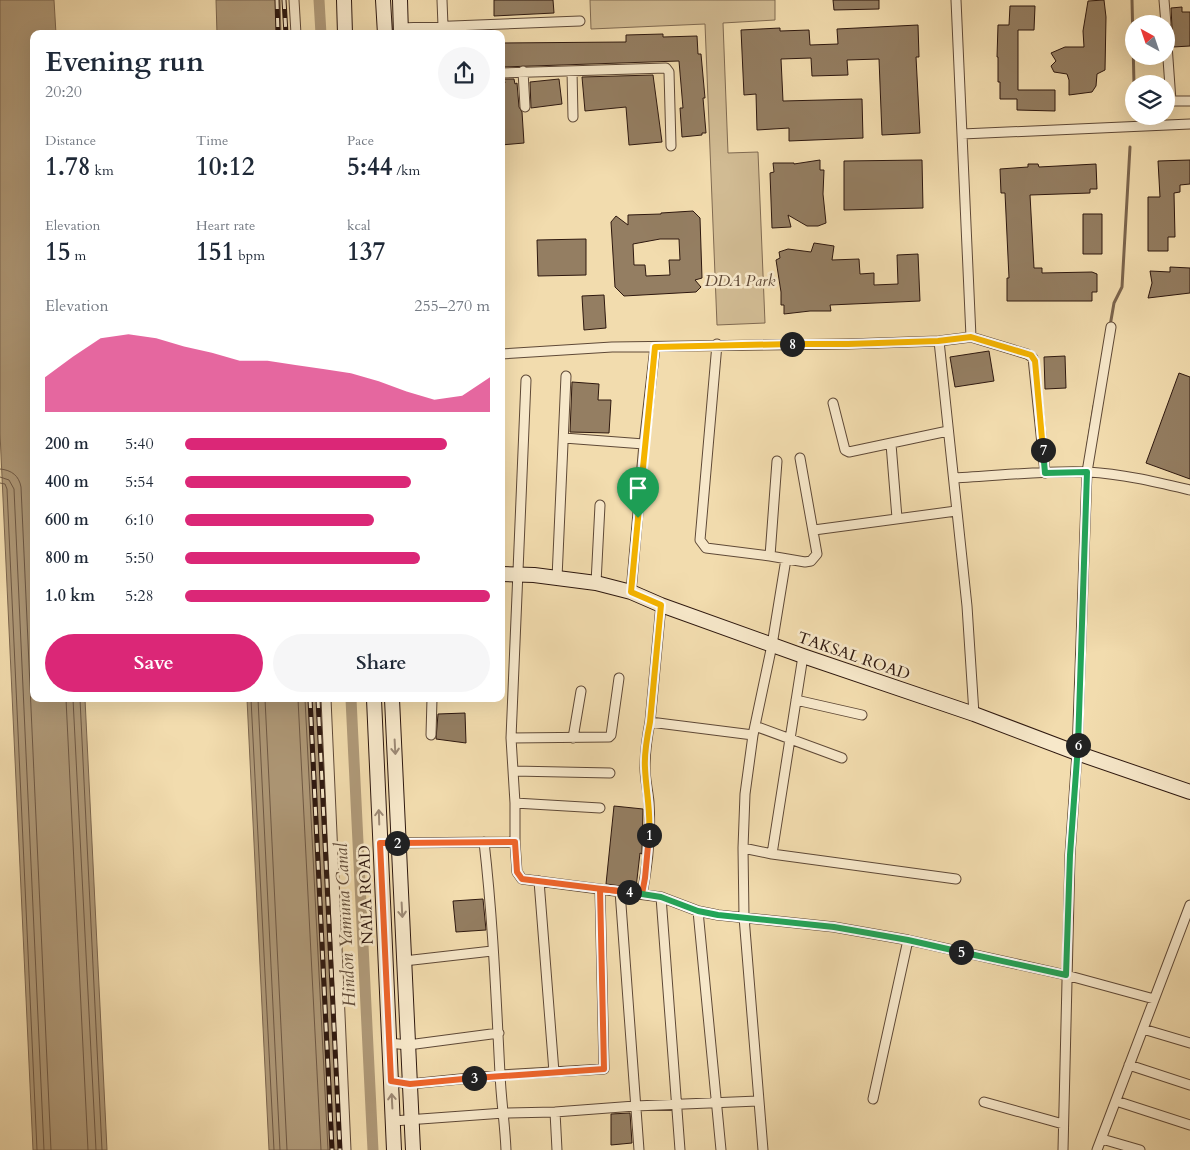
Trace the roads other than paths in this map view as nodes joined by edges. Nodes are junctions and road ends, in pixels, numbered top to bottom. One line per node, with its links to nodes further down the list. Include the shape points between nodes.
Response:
1 (294, 0): 11 (street)
2 (344, 0): 12 (street)
3 (383, 0): 13 (street)
4 (400, 0): 14 (street)
5 (442, 0): 10 (street)
6 (956, 0): 24 (street)
7 (1164, 0): 8 (street)
8 (1165, 15)
9 (580, 21): 10 (street)
10 (443, 26): 15 (street)
11 (296, 30)
12 (345, 30)
13 (385, 30)
14 (401, 30)
15 (409, 30)
16 (1168, 65): 20 (street, via 1170,101)
17 (523, 71): 18 (street); 19 (street); 21 (street)
18 (572, 72): 22 (street); 25 (street, via 666,68)
19 (505, 73)
20 (1190, 101)
21 (525, 108)
22 (573, 117)
23 (1190, 124): 24 (street)
24 (962, 134): 27 (street)
25 (671, 146)
26 (1111, 327): 41 (street)
27 (971, 337): 28 (street); 42 (street, via 1031,355 1035,361)
28 (938, 341): 29 (street); 35 (street)
29 (717, 344): 30 (street); 49 (street, via 700,540 706,548)
30 (655, 347): 31 (street); 37 (street)
31 (505, 354)
32 (566, 376): 36 (street)
33 (526, 380): 52 (street)
34 (832, 403): 38 (street, via 847,452)
35 (948, 431): 38 (street); 43 (street)
36 (564, 438): 37 (street); 53 (street)
37 (644, 444): 55 (street)
38 (890, 444): 47 (street)
39 (800, 458): 48 (street)
40 (777, 461): 49 (street)
41 (1087, 472): 42 (street); 44 (street, via 1130,476); 74 (street)
42 (1045, 473): 43 (street)
43 (954, 478): 46 (street)
44 (1190, 490)
45 (600, 505): 54 (street)
46 (956, 511): 47 (street); 66 (street, via 967,606)
47 (897, 518): 48 (street)
48 (814, 530): 50 (street, via 815,558 805,562)
49 (770, 556): 50 (street)
50 (786, 559): 57 (street)
51 (505, 574): 52 (street, TAKSAL ROAD)
52 (518, 575): 53 (street, TAKSAL ROAD); 71 (street)
53 (557, 578): 54 (street, TAKSAL ROAD)
54 (596, 583): 55 (street, TAKSAL ROAD)
55 (631, 592): 56 (street, TAKSAL ROAD)
56 (661, 605): 57 (street, TAKSAL ROAD); 68 (street)
57 (772, 645): 58 (street, TAKSAL ROAD); 69 (street)
58 (803, 656): 61 (street); 66 (street, TAKSAL ROAD)
59 (618, 678): 72 (street, via 611,735 606,738)
60 (581, 691): 72 (street)
61 (796, 700): 67 (street); 73 (street)
62 (326, 702): 128 (street)
63 (374, 702): 78 (street, NALA ROAD)
64 (392, 702): 79 (street, one-way to 79)
65 (432, 702): 70 (street)
66 (974, 714): 74 (street, TAKSAL ROAD)
67 (862, 715)
68 (650, 722): 69 (street); 93 (street, via 645,768 649,828)
69 (754, 731): 73 (street); 87 (street, via 745,794)
70 (431, 735)
71 (511, 738): 72 (street); 76 (street)
72 (573, 738)
73 (790, 738): 75 (street); 88 (street)
74 (1077, 753): 80 (street, TAKSAL ROAD); 101 (street)
75 (842, 758)
76 (514, 771): 77 (street); 81 (street)
77 (610, 773)
78 (378, 788): 79 (street); 85 (street, NALA ROAD, one-way to 78)
79 (396, 788): 86 (street)
80 (1190, 792)
81 (515, 803): 82 (street); 84 (street)
82 (600, 808)
83 (484, 842): 84 (street); 86 (street); 99 (street)
84 (515, 842): 90 (street, via 518,875 522,879)
85 (380, 843): 86 (street); 105 (street, NALA ROAD)
86 (399, 843): 100 (street, one-way to 100)
87 (743, 848): 88 (street); 97 (street)
88 (772, 854): 89 (street)
89 (956, 879)
90 (539, 881): 91 (street); 109 (street)
91 (600, 889): 92 (street); 109 (street, via 604,1069)
92 (620, 891): 93 (street); 120 (street)
93 (642, 894): 94 (street)
94 (661, 897): 96 (street); 119 (street)
95 (1190, 905): 102 (street)
96 (698, 911): 97 (street); 117 (street)
97 (744, 917): 98 (street, via 834,927); 115 (street)
98 (908, 940): 101 (street); 114 (street)
99 (492, 951): 100 (street); 104 (street)
100 (404, 961): 107 (street)
101 (1066, 975): 102 (street); 125 (street)
102 (1154, 1000): 103 (street)
103 (1143, 1028): 106 (street); 108 (street)
104 (499, 1033): 107 (street); 110 (street)
105 (389, 1043): 107 (street); 111 (street, NALA ROAD)
106 (1190, 1043)
107 (408, 1045): 112 (street)
108 (1129, 1066): 113 (street); 116 (street)
109 (554, 1072): 110 (street)
110 (500, 1075): 112 (street); 122 (street)
111 (391, 1081): 112 (street); 123 (street, NALA ROAD, one-way to 111)
112 (410, 1084): 124 (street)
113 (1190, 1085)
114 (874, 1099)
115 (758, 1101): 117 (street); 136 (street)
116 (1116, 1101): 126 (street); 127 (street)
117 (718, 1102): 119 (street); 135 (street)
118 (984, 1102): 125 (street)
119 (677, 1104): 120 (street); 134 (street)
120 (635, 1106): 121 (street); 133 (street)
121 (555, 1112): 122 (street); 132 (street)
122 (504, 1113): 124 (street); 131 (street)
123 (393, 1121): 124 (street); 129 (street, NALA ROAD)
124 (412, 1121): 130 (street)
125 (1063, 1124): 137 (street)
126 (1190, 1125)
127 (1102, 1139): 138 (street); 139 (street)
128 (346, 1150)
129 (394, 1150)
130 (413, 1150)
131 (506, 1150)
132 (557, 1150)
133 (639, 1150)
134 (680, 1150)
135 (721, 1150)
136 (763, 1150)
137 (1063, 1150)
138 (1097, 1150)
139 (1140, 1150)

